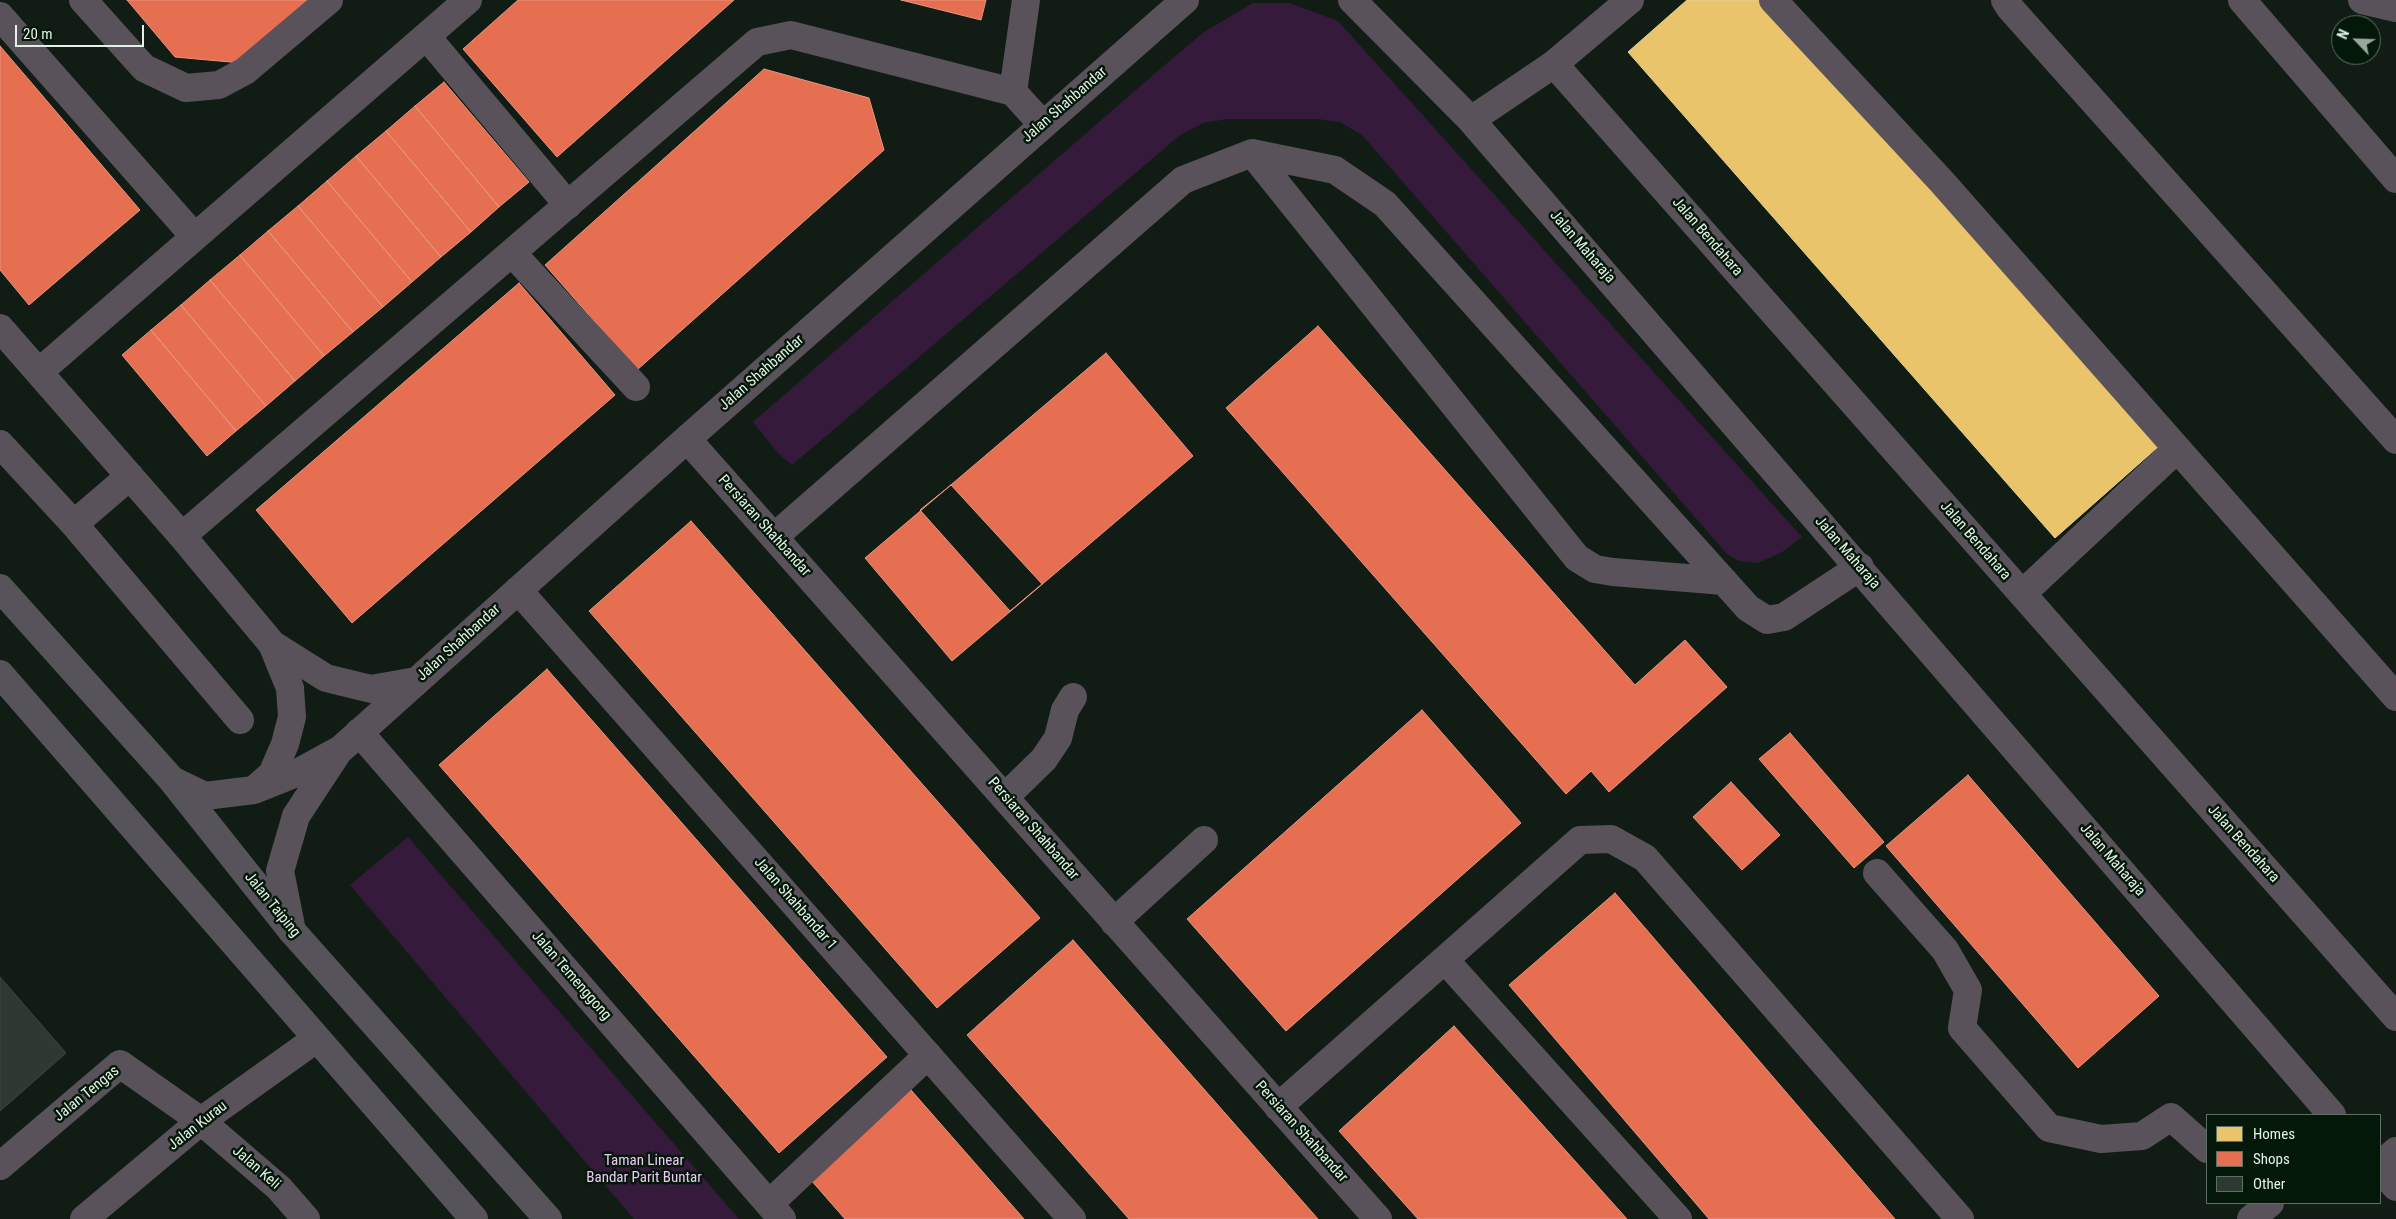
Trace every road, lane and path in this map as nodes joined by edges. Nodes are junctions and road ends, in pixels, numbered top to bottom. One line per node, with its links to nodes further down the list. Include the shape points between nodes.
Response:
1 (83, 0): 2 (street, via 144,68 186,88 219,85 245,71)
2 (329, 0)
3 (468, 0): 14 (street)
4 (1026, 0): 16 (street)
5 (1184, 0): 18 (street, Jalan Shahbandar)
6 (1352, 0): 17 (street, Jalan Maharaja)
7 (1630, 0): 15 (street)
8 (1773, 0): 30 (street, via 1942,182)
9 (2005, 0): 28 (street)
10 (2242, 0): 20 (street)
11 (2362, 0): 12 (street)
12 (2396, 8)
13 (0, 16): 22 (street)
14 (427, 37): 21 (street); 22 (street)
15 (1554, 64): 17 (street); 39 (street, Jalan Bendahara)
16 (1013, 92): 18 (street); 21 (street, via 791,35 757,42)
17 (1471, 120): 35 (street, Jalan Maharaja)
18 (1044, 125): 27 (street, Jalan Shahbandar)
19 (1252, 153): 34 (street, via 1183,180); 36 (street, via 1335,170 1385,204); 36 (street, via 1577,558 1595,569 1613,572)
20 (2396, 179)
21 (568, 204): 23 (street)
22 (194, 236): 25 (street)
23 (512, 253): 26 (street); 33 (street)
24 (0, 328): 25 (street)
25 (39, 372): 31 (street)
26 (636, 387)
27 (687, 440): 34 (street, Persiaran Shahbandar); 38 (street, Jalan Shahbandar)
28 (2396, 440)
29 (0, 444): 32 (street)
30 (2177, 449): 39 (street); 44 (street)
31 (130, 476): 32 (street); 33 (street)
32 (74, 524): 45 (street)
33 (182, 536): 40 (street)
34 (774, 537): 49 (street, Persiaran Shahbandar)
35 (1860, 567): 36 (street, via 1784,617 1767,620 1748,608); 59 (street, Jalan Maharaja)
36 (1724, 581)
37 (0, 588): 47 (main road, Jalan Taiping)
38 (518, 590): 42 (street, Jalan Shahbandar); 57 (street, Jalan Shahbandar 1)
39 (2022, 594): 55 (street, Jalan Bendahara)
40 (272, 644): 42 (street, via 326,678 371,689); 48 (street, via 290,688 292,717 272,774)
41 (0, 674): 56 (main road)
42 (416, 681): 46 (street, Jalan Shahbandar)
43 (1073, 696): 49 (street, via 1065,710 1058,738 1044,759)
44 (2396, 697)
45 (240, 720)
46 (350, 741): 48 (street, Jalan Shahbandar, via 299,772); 53 (street, Jalan Shahbandar, via 296,816 280,871); 69 (street, Jalan Temenggong)
47 (172, 780): 48 (street, Jalan Shahbandar, via 205,796); 53 (main road, Jalan Taiping)
48 (254, 790)
49 (1004, 797): 52 (street, Persiaran Shahbandar)
50 (1204, 840): 52 (street)
51 (1877, 873): 61 (street, via 1945,950 1968,990 1962,1028 2050,1128 2101,1139 2142,1136 2171,1117)
52 (1114, 922): 58 (street, Persiaran Shahbandar)
53 (292, 931): 73 (main road, Jalan Taiping)
54 (1444, 960): 58 (street); 76 (street); 77 (street, via 1580,840 1611,839 1645,858)
55 (2396, 1017)
56 (316, 1039): 60 (street, Jalan Kurau); 72 (main road)
57 (928, 1055): 69 (street); 74 (street, Jalan Shahbandar 1)
58 (1278, 1107): 75 (street, Persiaran Shahbandar)
59 (2331, 1114)
60 (202, 1121): 63 (street, Jalan Tengas, via 120,1064); 70 (street, Jalan Kurau); 71 (street, Jalan Keli, via 280,1188)
61 (2206, 1147)
62 (2396, 1150): 64 (street)
63 (0, 1166)
64 (2381, 1166)
65 (2381, 1168): 66 (street)
66 (2396, 1187)
67 (2269, 1204): 78 (street)
68 (2271, 1204): 79 (street)
69 (776, 1211)
70 (84, 1219)
71 (306, 1219)
72 (474, 1219)
73 (548, 1219)
74 (1072, 1219)
75 (1378, 1219)
76 (1678, 1219)
77 (1960, 1219)
78 (2251, 1219)
79 (2284, 1219)

